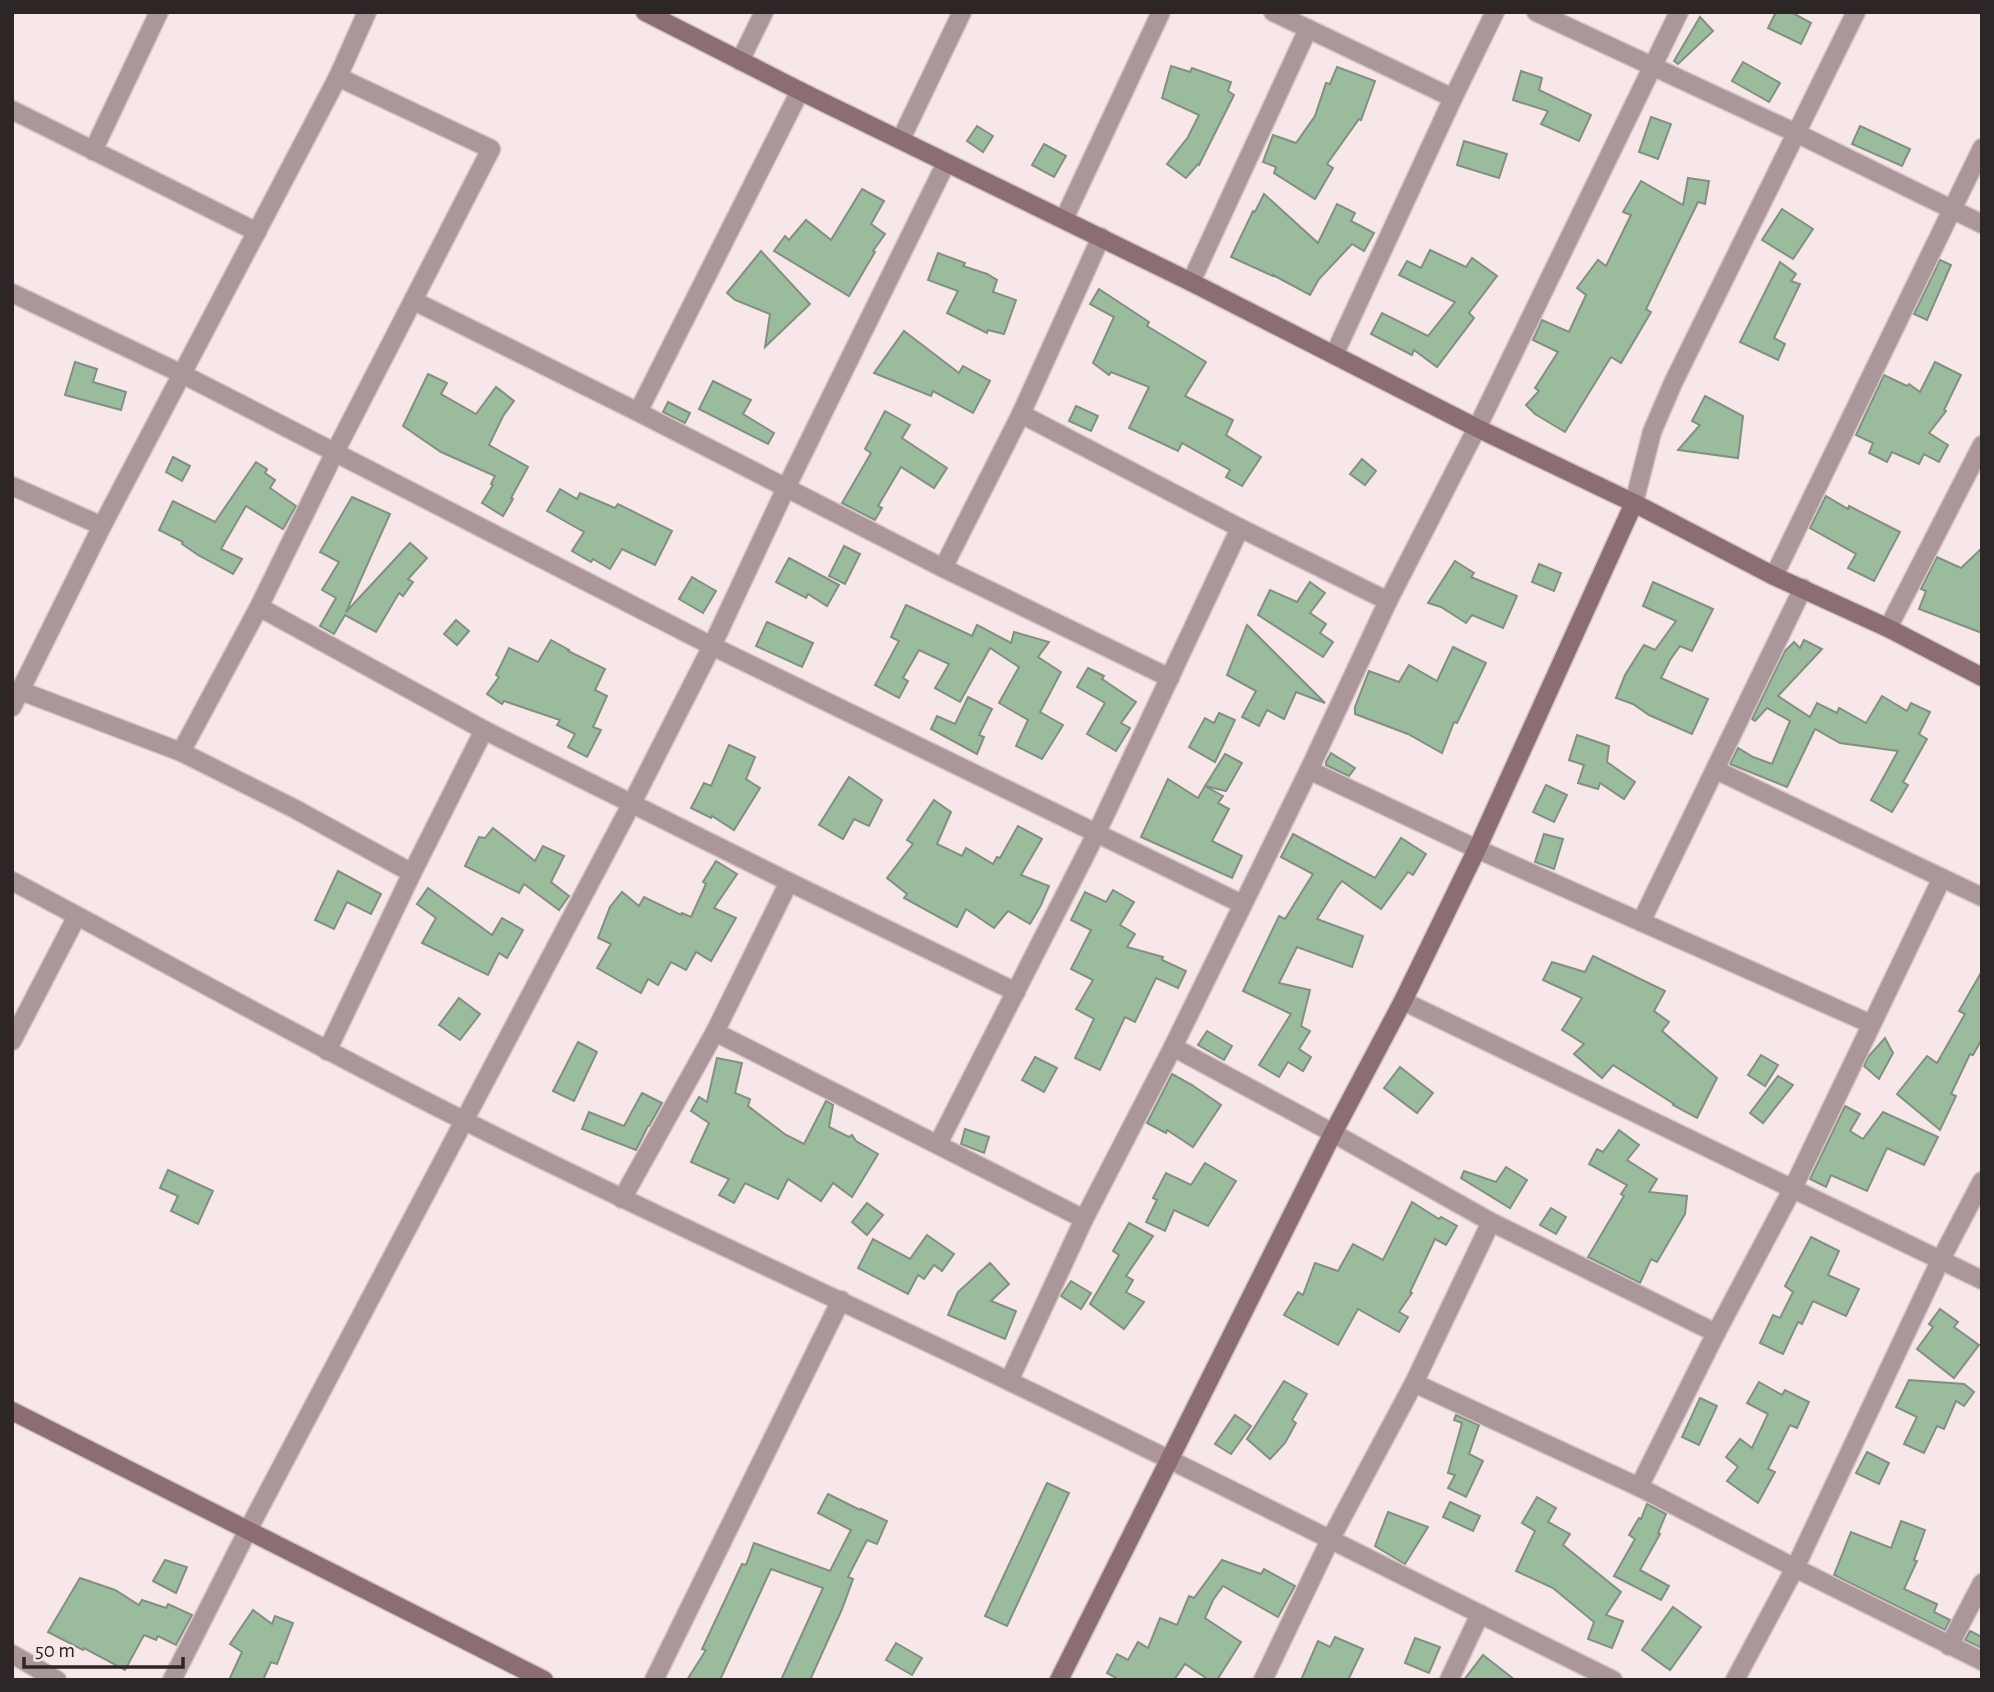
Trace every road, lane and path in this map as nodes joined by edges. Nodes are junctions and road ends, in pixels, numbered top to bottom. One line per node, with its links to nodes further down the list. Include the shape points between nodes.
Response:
1 (159, 12): 22 (street)
2 (367, 12): 15 (street)
3 (645, 12): 13 (street)
4 (764, 12): 13 (street)
5 (962, 12): 20 (street)
6 (1161, 12): 25 (street)
7 (1273, 12): 12 (street)
8 (1495, 12): 17 (street)
9 (1536, 12): 14 (street)
10 (1679, 12): 14 (street)
11 (1856, 12): 19 (street)
12 (1308, 29): 17 (street); 29 (street)
13 (740, 61): 16 (street)
14 (1653, 66): 19 (street); 36 (street)
15 (338, 77): 27 (street); 31 (street, via 491,149)
16 (800, 91): 20 (street); 34 (street)
17 (1453, 98): 32 (street)
18 (12, 110): 22 (street)
19 (1796, 133): 24 (street); 41 (street, via 1673,383 1652,432)
20 (901, 139): 23 (street)
21 (1982, 148): 24 (street)
22 (93, 151): 27 (street)
23 (946, 163): 25 (street); 40 (street)
24 (1952, 209): 26 (street); 45 (street)
25 (1063, 219): 28 (street)
26 (1982, 224)
27 (257, 232): 33 (street)
28 (1101, 237): 29 (street); 35 (street)
29 (1191, 282): 32 (street)
30 (12, 293): 33 (street)
31 (414, 301): 34 (street); 38 (street)
32 (1334, 355): 36 (street)
33 (182, 374): 38 (street); 42 (street)
34 (638, 412): 40 (street)
35 (1021, 414): 43 (street); 44 (street)
36 (1477, 428): 41 (street); 47 (street)
37 (1982, 445): 49 (street)
38 (334, 454): 48 (street); 50 (street)
39 (12, 486): 42 (street)
40 (786, 488): 44 (street); 50 (street)
41 (1634, 503): 45 (street); 60 (street)
42 (102, 526): 53 (street)
43 (1240, 527): 47 (street); 52 (street)
44 (943, 568): 52 (street)
45 (1774, 576): 46 (street)
46 (1803, 588): 49 (street); 57 (street)
47 (1388, 601): 56 (street)
48 (259, 607): 54 (street); 55 (street)
49 (1888, 628): 51 (street)
50 (712, 646): 58 (street); 59 (street)
51 (1982, 677)
52 (1170, 678): 59 (street)
53 (16, 699): 55 (street)
54 (484, 730): 58 (street); 61 (street)
55 (181, 752): 61 (street)
56 (1309, 770): 60 (street); 66 (street)
57 (1716, 770): 62 (street); 68 (street)
58 (632, 803): 64 (street); 76 (street)
59 (1097, 832): 66 (street); 69 (street)
60 (1477, 849): 68 (street); 70 (street)
61 (412, 873): 75 (street)
62 (1942, 878): 65 (street); 71 (street)
63 (12, 881): 67 (street)
64 (789, 883): 69 (street); 72 (street)
65 (1982, 897)
66 (1242, 904): 74 (street)
67 (77, 916): 73 (street); 75 (street)
68 (1641, 922): 71 (street)
69 (1016, 992): 78 (street)
70 (1403, 1001): 77 (street); 80 (street)
71 (1871, 1024): 80 (street)
72 (715, 1032): 78 (street); 81 (street)
73 (12, 1041)
74 (1173, 1047): 77 (street); 82 (street)
75 (327, 1051): 76 (street)
76 (465, 1121): 81 (street); 93 (street)
77 (1333, 1133): 83 (street); 91 (street)
78 (938, 1144): 82 (street)
79 (1982, 1181): 84 (street)
80 (1793, 1188): 84 (street); 87 (street)
81 (622, 1199): 86 (street)
82 (1084, 1219): 88 (street)
83 (1491, 1222): 87 (street); 89 (street)
84 (1940, 1261): 85 (street); 95 (street)
85 (1982, 1280)
86 (841, 1300): 88 (street); 104 (street)
87 (1716, 1333): 92 (street)
88 (1009, 1381): 91 (street)
89 (1413, 1382): 92 (street); 94 (street)
90 (12, 1412): 93 (street)
91 (1168, 1458): 94 (street); 105 (street)
92 (1639, 1487): 95 (street)
93 (248, 1530): 102 (street); 103 (street)
94 (1330, 1540): 97 (street); 106 (street)
95 (1795, 1568): 98 (street); 109 (street)
96 (1982, 1583): 98 (street)
97 (1480, 1614): 107 (street); 108 (street)
98 (1949, 1646): 100 (street)
99 (12, 1654): 101 (street)
100 (1982, 1661)
101 (57, 1680)
102 (172, 1680)
103 (544, 1680)
104 (654, 1680)
105 (1059, 1680)
106 (1263, 1680)
107 (1449, 1680)
108 (1613, 1680)
109 (1735, 1680)

